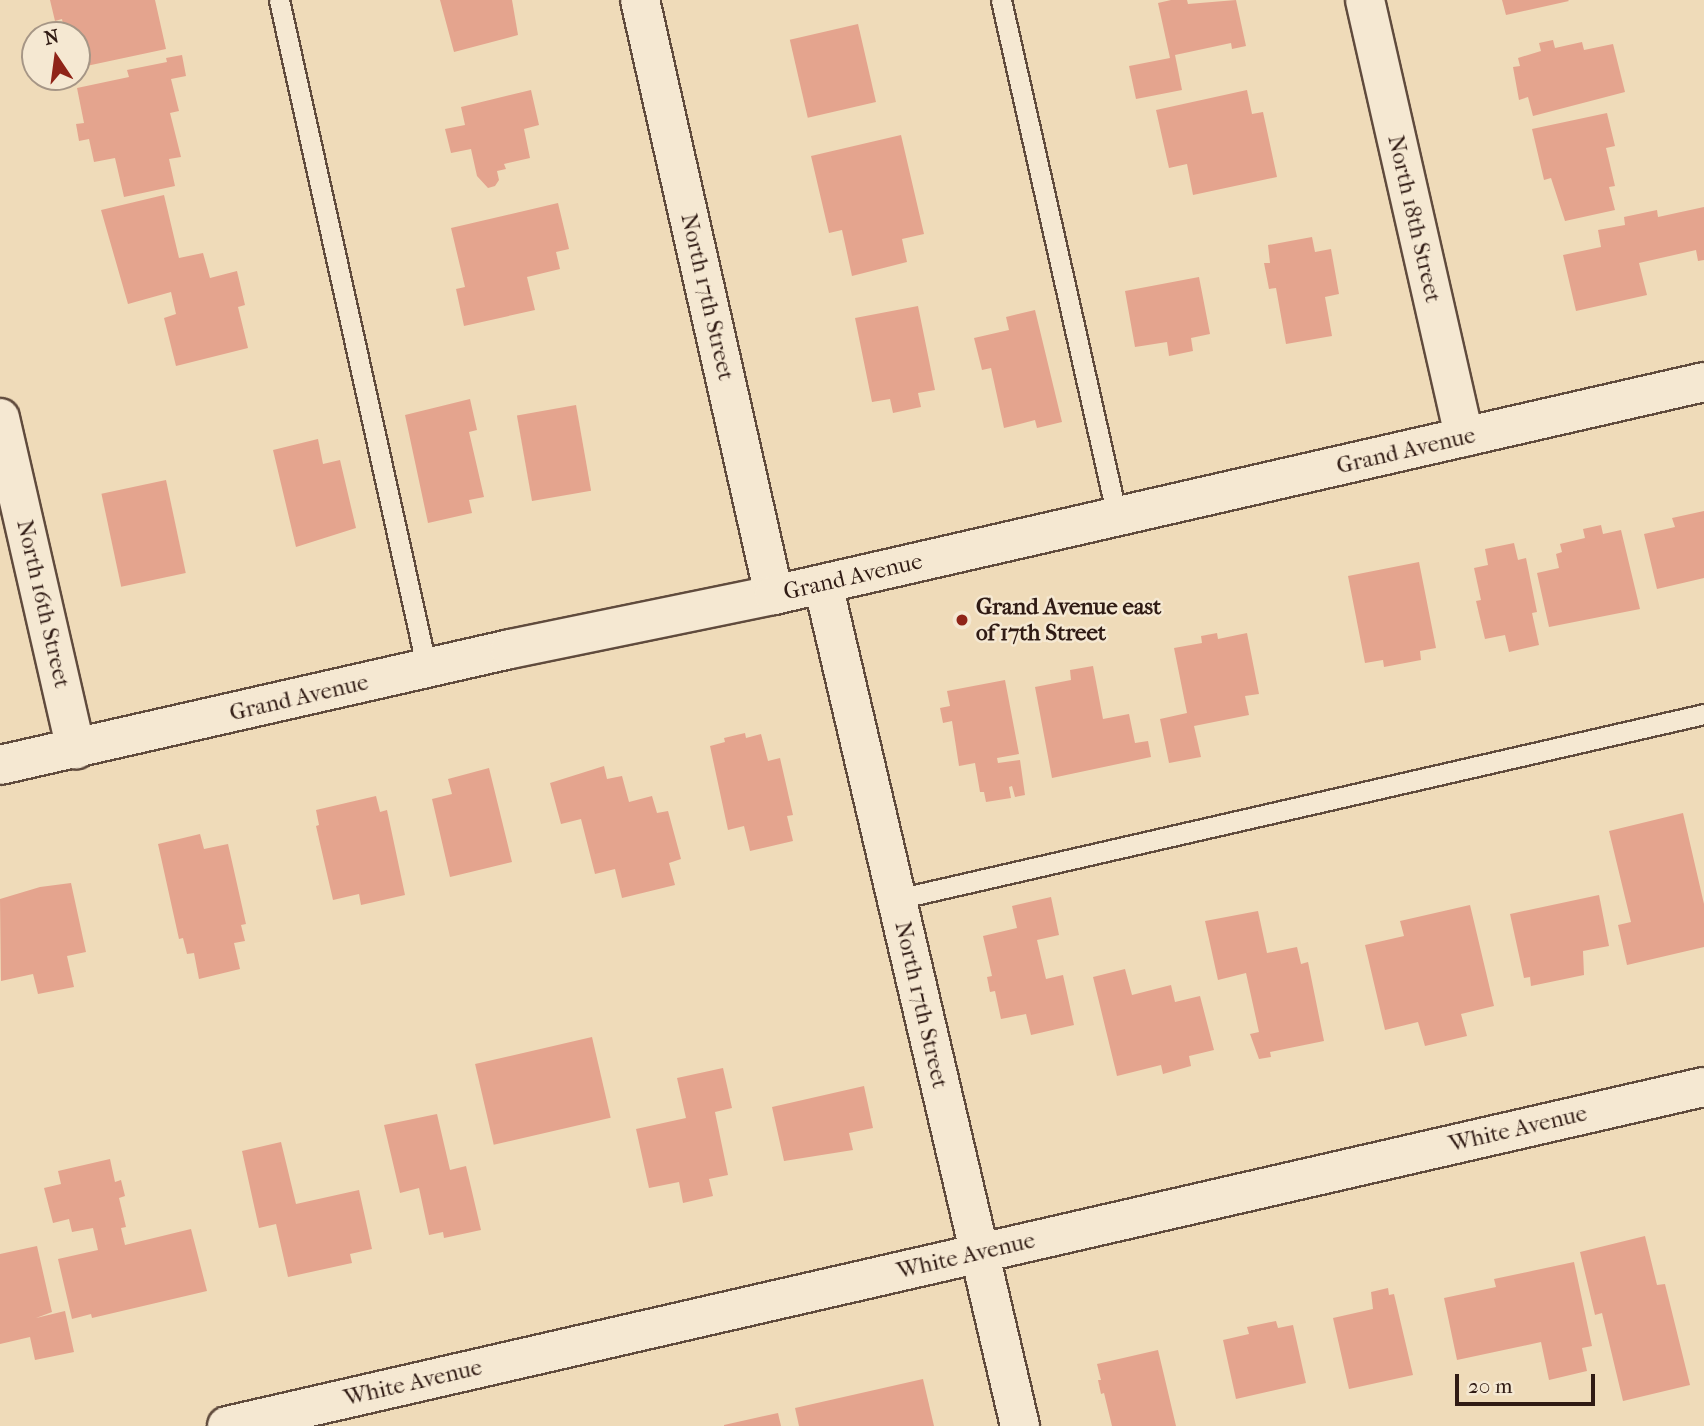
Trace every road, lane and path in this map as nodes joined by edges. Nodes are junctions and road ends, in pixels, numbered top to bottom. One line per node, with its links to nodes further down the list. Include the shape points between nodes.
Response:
1 (279, 0): 11 (lane)
2 (640, 0): 10 (street, North 17th Street)
3 (1001, 0): 8 (lane)
4 (1365, 0): 7 (street, North 18th Street)
5 (1704, 382): 7 (street, Grand Avenue)
6 (0, 418): 13 (street, North 16th Street)
7 (1464, 437): 8 (street, Grand Avenue)
8 (1117, 517): 9 (street, Grand Avenue)
9 (823, 584): 10 (street, Grand Avenue); 15 (street, North 17th Street)
10 (774, 595): 11 (street, Grand Avenue)
11 (427, 669): 13 (street, Grand Avenue)
12 (1704, 714): 15 (lane)
13 (76, 749): 14 (street, Grand Avenue)
14 (0, 765)
15 (897, 899): 17 (street, North 17th Street)
16 (1704, 1087): 17 (street, White Avenue)
17 (979, 1253): 18 (street, White Avenue); 19 (street, North 17th Street)
18 (227, 1426)
19 (1020, 1426)

